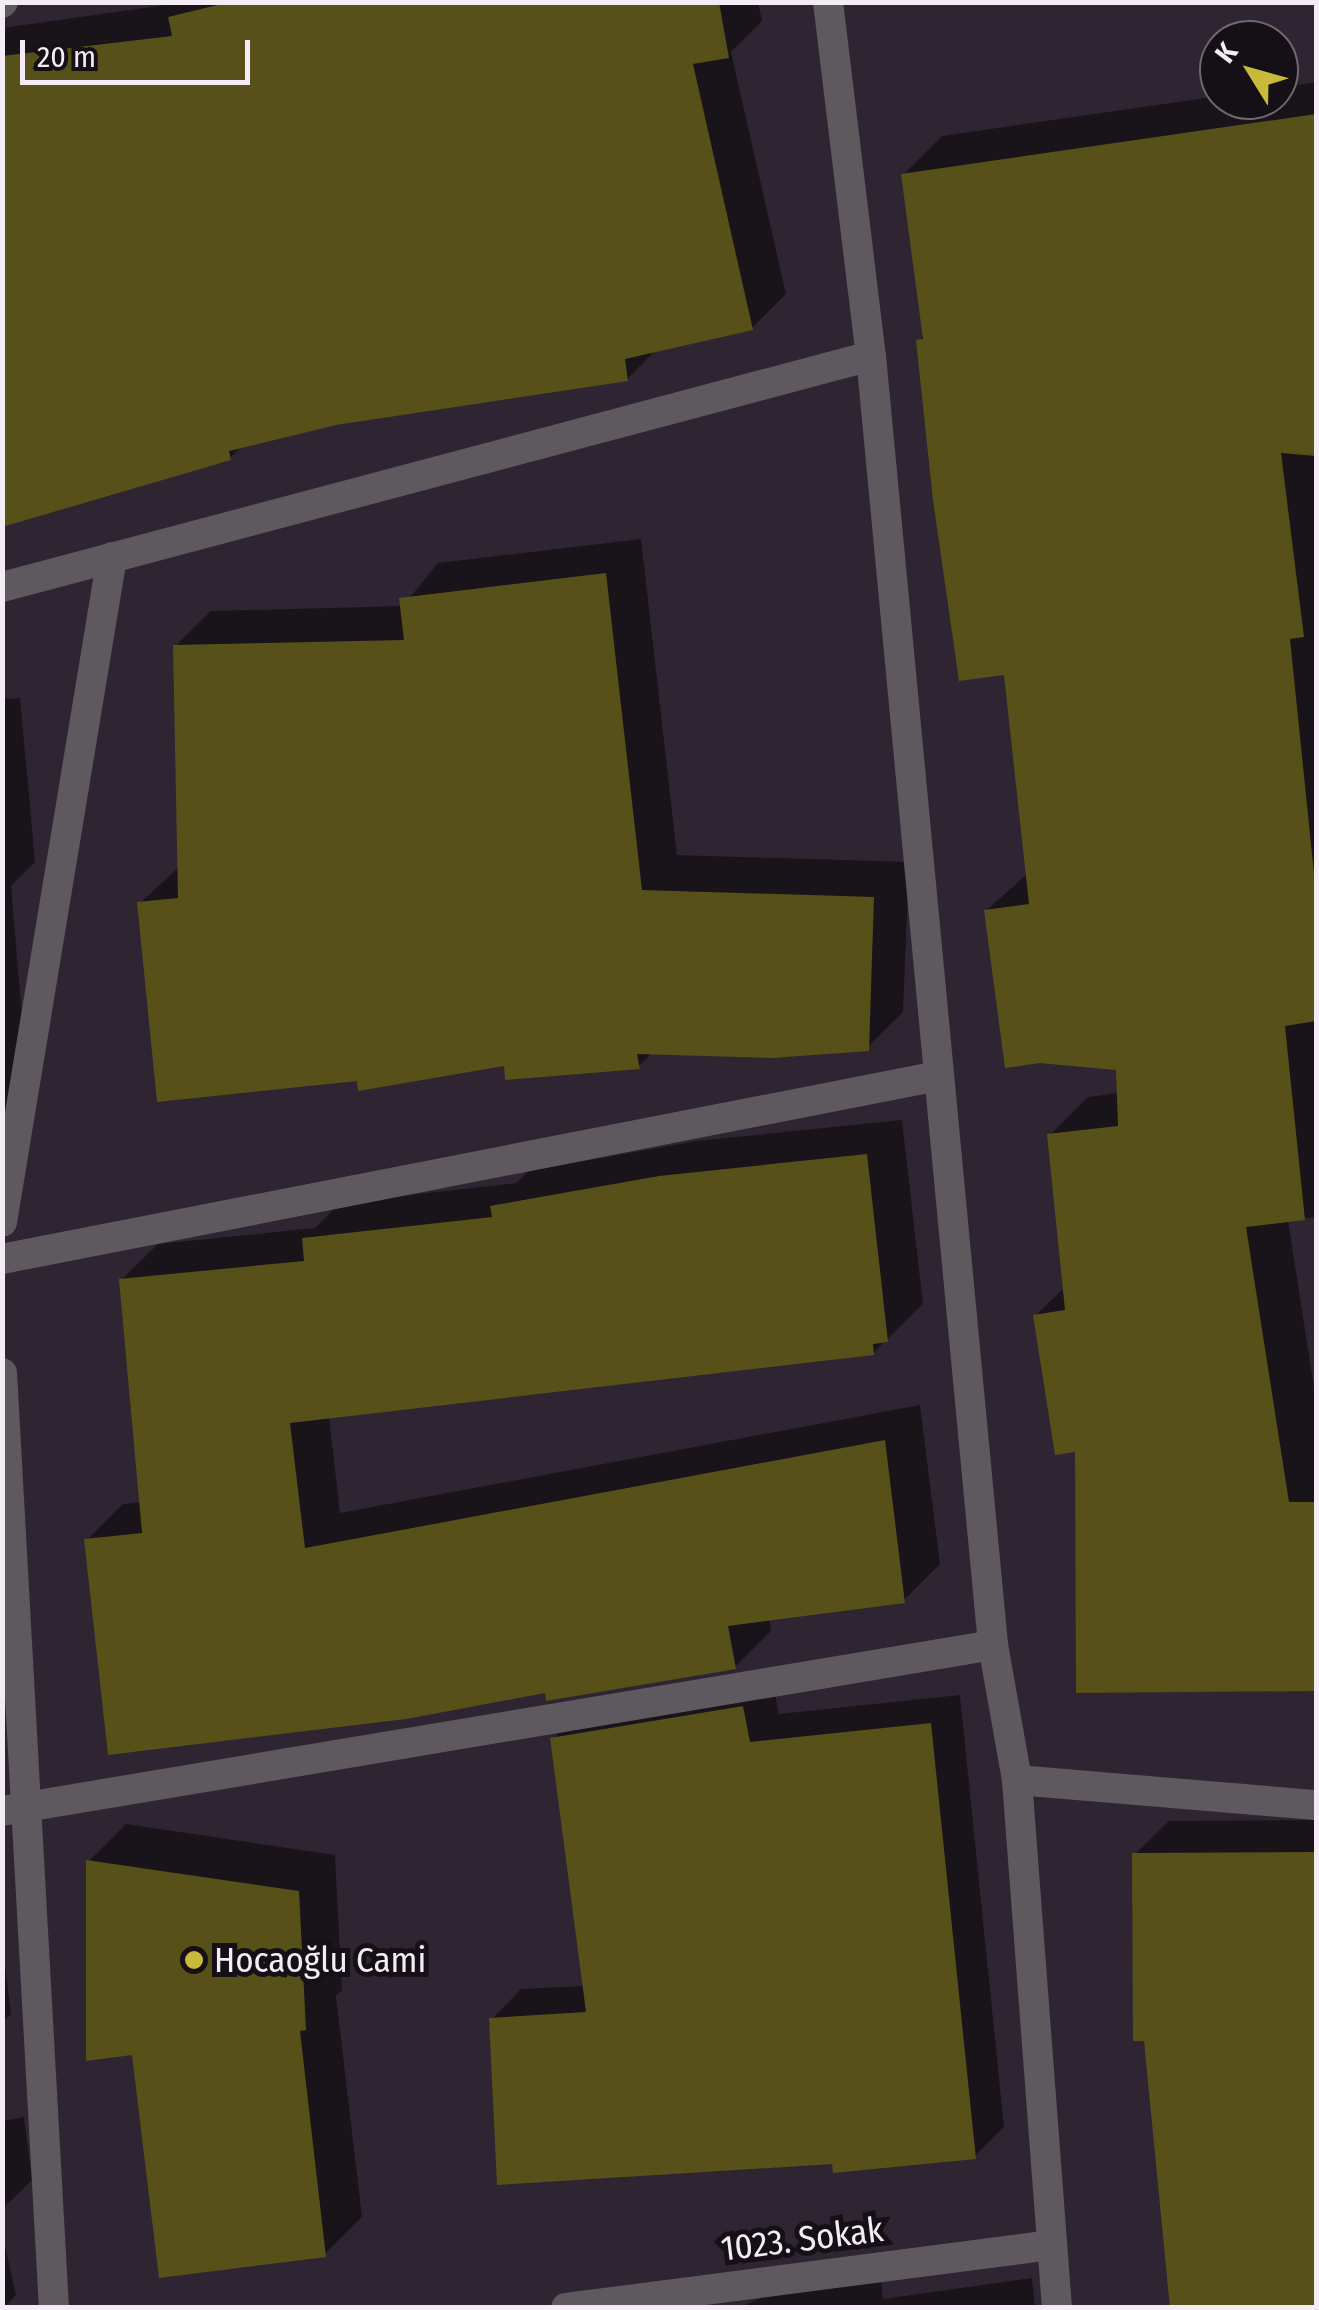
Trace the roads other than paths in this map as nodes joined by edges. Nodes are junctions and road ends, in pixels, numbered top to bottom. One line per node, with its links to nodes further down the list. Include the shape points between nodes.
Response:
1 (828, 2): 2 (street)
2 (871, 356): 3 (street); 5 (street)
3 (112, 557): 4 (street); 6 (street)
4 (2, 586)
5 (938, 1076): 7 (street); 9 (street)
6 (2, 1222)
7 (2, 1259)
8 (2, 1372): 12 (street)
9 (993, 1645): 10 (street); 12 (street)
10 (1017, 1780): 11 (street); 13 (street)
11 (1316, 1805)
12 (14, 1808): 14 (street)
13 (1048, 2245): 15 (street, 1023. Sokak); 16 (street)
14 (54, 2308)
15 (566, 2308)
16 (1057, 2308)

